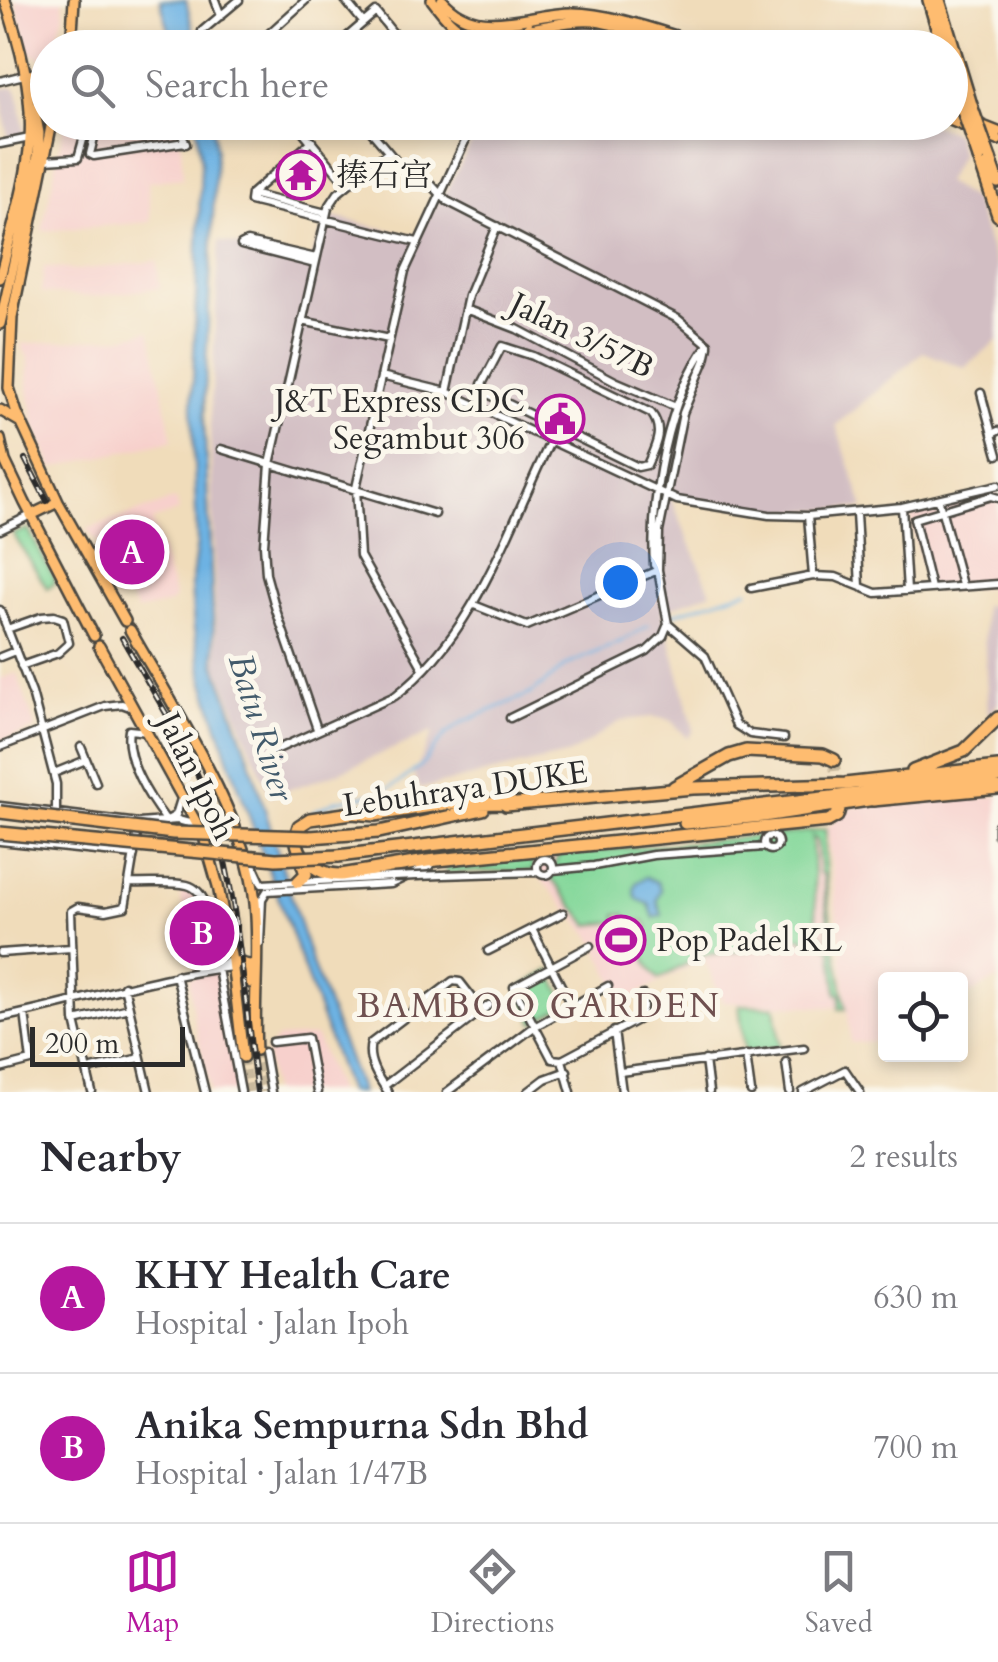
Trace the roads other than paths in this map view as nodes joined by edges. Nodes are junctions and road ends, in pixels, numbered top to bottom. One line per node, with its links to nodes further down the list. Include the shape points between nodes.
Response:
1 (5, 0): 29 (main road)
2 (74, 0): 14 (main road)
3 (216, 0): 11 (street)
4 (239, 0): 11 (street)
5 (306, 0): 16 (street)
6 (345, 0): 12 (street)
7 (432, 0): 19 (main road)
8 (441, 0): 10 (main road, via 479,24); 20 (main road, via 464,23)
9 (935, 2): 26 (highway); 27 (highway)
10 (588, 14): 21 (main road); 25 (main road)
11 (221, 16): 15 (street)
12 (363, 22): 17 (street); 18 (street, via 376,12)
13 (529, 27): 22 (main road); 23 (main road); 24 (main road, via 597,22)
14 (72, 30)
15 (204, 30)
16 (273, 30)
17 (355, 30)
18 (391, 30)
19 (462, 30)
20 (493, 30)
21 (506, 30)
22 (510, 30)
23 (527, 30)
24 (624, 30)
25 (648, 30)
26 (940, 30)
27 (941, 30)
28 (30, 75): 29 (main road)
29 (24, 76): 30 (street); 31 (main road); 36 (main road)
30 (0, 80)
31 (30, 97)
32 (968, 117): 35 (main road)
33 (968, 119): 44 (main road)
34 (968, 129): 48 (highway, bridge)
35 (998, 132)
36 (30, 138): 46 (street); 58 (main road)
37 (37, 140): 61 (main road)
38 (49, 140): 49 (main road, Jalan Ipoh)
39 (83, 140): 49 (street, via 78,158)
40 (94, 140): 41 (street, via 94,156)
41 (184, 140)
42 (378, 140): 47 (street)
43 (465, 140): 52 (street)
44 (998, 140)
45 (312, 142): 51 (street); 54 (street, via 252,194)
46 (2, 143)
47 (388, 152): 51 (street); 52 (street)
48 (984, 158): 50 (highway); 53 (highway)
49 (45, 160): 68 (main road, Jalan Ipoh, via 12,317)
50 (998, 182)
51 (348, 185): 54 (street)
52 (439, 194): 55 (street); 56 (street)
53 (998, 215)
54 (326, 216): 56 (street); 57 (street)
55 (497, 226): 59 (street); 64 (street, via 678,320)
56 (416, 242): 62 (street)
57 (316, 261): 57 (street, via 242,242 246,249); 60 (street)
58 (0, 278)
59 (465, 309): 63 (street, Jalan 3/57B); 69 (street)
60 (302, 320): 62 (street); 86 (street)
61 (0, 324)
62 (389, 339): 66 (street)
63 (540, 342): 65 (street); 67 (street, Jalan 3/57B)
64 (708, 344): 73 (street); 90 (street, via 683,413)
65 (533, 356): 70 (street); 72 (street, via 508,346 497,350 482,389)
66 (382, 376): 69 (street); 88 (street)
67 (615, 381): 70 (street); 73 (street, Jalan 3/57B)
68 (8, 388): 74 (main road); 77 (main road, Jalan Ipoh)
69 (448, 392): 75 (street)
70 (610, 393): 82 (street, via 658,422 647,465 638,467)
71 (981, 393): 78 (street)
72 (508, 405): 75 (street); 76 (street)
73 (676, 407): 89 (street)
74 (0, 408): 77 (main road)
75 (502, 417): 79 (street)
76 (548, 424): 79 (street); 82 (street)
77 (23, 425): 93 (main road, Jalan Ipoh)
78 (995, 433): 85 (street)
79 (543, 436): 81 (street)
80 (0, 438): 98 (main road, Jalan Ipoh)
81 (551, 440): 84 (street); 109 (street)
82 (586, 441): 84 (street)
83 (221, 450): 86 (street)
84 (580, 453): 89 (street)
85 (998, 455)
86 (270, 464): 88 (street); 122 (street, via 266,574)
87 (998, 485): 92 (street)
88 (356, 488): 97 (street); 116 (street, via 360,556)
89 (657, 490): 90 (street); 101 (street, via 652,533)
90 (666, 497): 99 (street); 101 (street)
91 (998, 498): 95 (street)
92 (939, 501): 94 (street); 95 (street)
93 (58, 502): 98 (main road); 150 (main road, Jalan Ipoh)
94 (902, 508): 96 (street); 108 (street)
95 (942, 510): 104 (street); 107 (street, via 913,522)
96 (856, 513): 99 (street); 105 (street)
97 (436, 514)
98 (31, 515): 100 (street); 117 (main road, Jalan Ipoh)
99 (808, 516): 102 (street)
100 (0, 530)
101 (658, 570): 109 (street, via 527,626); 111 (street)
102 (813, 576): 105 (street); 106 (street)
103 (998, 584): 104 (street)
104 (962, 585): 107 (street)
105 (860, 587): 108 (street)
106 (752, 588)
107 (931, 588): 108 (street)
108 (907, 590)
109 (474, 605): 116 (street)
110 (0, 610): 112 (street)
111 (668, 624): 120 (street, via 647,651); 125 (street, via 706,656 736,725 750,734)
112 (7, 629): 113 (street); 115 (street, via 54,616 68,634 69,643 58,652)
113 (15, 651): 114 (street); 115 (street)
114 (0, 656)
115 (21, 666): 123 (street)
116 (424, 670): 122 (street, via 396,696)
117 (120, 682): 118 (street, via 119,696); 119 (main road, Jalan Ipoh)
118 (105, 706): 119 (street, via 122,704); 123 (street)
119 (138, 713): 124 (main road, Jalan Ipoh)
120 (510, 718)
121 (998, 718): 135 (highway, via 978,741 947,760)
122 (317, 729): 128 (street)
123 (41, 730): 126 (street); 132 (street)
124 (149, 732): 137 (main road, Jalan Ipoh); 144 (street, via 129,730 128,740 140,778)
125 (784, 738)
126 (0, 746)
127 (81, 747): 129 (street)
128 (271, 752)
129 (86, 760): 132 (street); 134 (street)
130 (834, 760): 136 (highway, via 746,751)
131 (998, 767): 135 (highway, Lebuhraya DUKE)
132 (54, 773): 142 (street)
133 (998, 782): 138 (highway); 138 (highway); 148 (highway, Lebuhraya DUKE)
134 (96, 784)
135 (844, 784): 136 (highway, Lebuhraya DUKE)
136 (670, 789): 139 (highway, Lebuhraya DUKE)
137 (181, 792): 144 (street, via 181,807); 147 (main road, Jalan Ipoh)
138 (870, 800): 143 (highway)
139 (512, 803): 140 (highway, Lebuhraya DUKE, bridge, via 341,835 173,833); 151 (highway, via 345,814 310,819)
140 (0, 809): 142 (street)
141 (840, 809): 149 (highway, via 831,820)
142 (56, 812): 145 (street)
143 (763, 816): 148 (highway); 156 (highway)
144 (166, 820): 145 (street); 147 (street)
145 (139, 822): 161 (street)
146 (998, 825): 154 (street)
147 (199, 826): 163 (main road, Jalan Ipoh)
148 (600, 826): 153 (highway, Lebuhraya DUKE)
149 (786, 826): 152 (highway); 159 (street)
150 (234, 827): 169 (street); 176 (main road, Jalan Ipoh, via 256,900)
151 (295, 832): 164 (highway); 168 (highway, via 306,874)
152 (752, 832): 156 (highway); 159 (street)
153 (520, 836): 157 (highway, Lebuhraya DUKE); 158 (highway)
154 (997, 836)
155 (0, 837): 157 (highway, Lebuhraya DUKE, bridge, via 276,859); 161 (street)
156 (643, 838): 158 (highway)
157 (465, 843): 164 (highway, via 360,870 329,873)
158 (570, 845): 160 (highway); 165 (street)
159 (762, 846): 165 (street)
160 (515, 851): 162 (highway); 166 (street, via 530,855)
161 (134, 852): 163 (street, via 204,856); 167 (street)
162 (456, 859): 164 (highway, via 330,876); 168 (street, via 392,884)
163 (212, 863): 177 (main road, Jalan Ipoh)
164 (312, 866)
165 (552, 866): 166 (street, via 544,859); 166 (street, via 545,876)
166 (538, 868): 168 (street, bridge)
167 (131, 883): 173 (street, via 121,909 72,910); 178 (street, via 192,887 204,899)
168 (298, 885): 169 (street)
169 (266, 888): 176 (street)
170 (563, 912): 171 (street)
171 (532, 929): 174 (street); 179 (street)
172 (590, 946): 179 (street)
173 (71, 948): 175 (street); 184 (street)
174 (488, 951)
175 (0, 953)
176 (257, 959): 186 (main road, Jalan Ipoh)
177 (232, 964): 178 (street); 186 (main road, via 249,965); 197 (main road, Jalan Ipoh)
178 (218, 966): 180 (street); 210 (street)
179 (550, 966): 185 (street); 191 (street, via 515,985)
180 (176, 975): 181 (street); 209 (street)
181 (124, 986): 184 (street); 187 (street)
182 (608, 986): 185 (street)
183 (643, 995): 192 (street, via 639,1018)
184 (74, 1002): 188 (street); 190 (street)
185 (571, 1005): 191 (street)
186 (254, 1007): 195 (main road, Jalan Ipoh)
187 (129, 1008): 190 (street); 198 (street)
188 (25, 1013): 189 (street); 202 (street, via 32,1058)
189 (0, 1018)
190 (74, 1022): 203 (street)
191 (534, 1027): 199 (street, via 552,1060); 213 (street)
192 (614, 1031): 199 (street); 205 (street)
193 (272, 1042): 212 (street, via 308,1038)
194 (804, 1048): 196 (street)
195 (260, 1051): 211 (street)
196 (746, 1055): 200 (street); 218 (street)
197 (243, 1057)
198 (140, 1058): 203 (street); 208 (street)
199 (562, 1060): 204 (street)
200 (706, 1060): 205 (street); 217 (street)
201 (786, 1062): 219 (street)
202 (0, 1069)
203 (88, 1070): 207 (street)
204 (566, 1071): 214 (street); 215 (street)
205 (620, 1072): 216 (street)
206 (386, 1089): 206 (street, via 370,1042 460,982 485,1007)
207 (92, 1092)
208 (148, 1092)
209 (205, 1092)
210 (241, 1092)
211 (270, 1092)
212 (317, 1092)
213 (447, 1092)
214 (528, 1092)
215 (571, 1092)
216 (622, 1092)
217 (710, 1092)
218 (751, 1092)
219 (790, 1092)
220 (803, 1092): 221 (street, via 841,1070)
221 (860, 1092)

